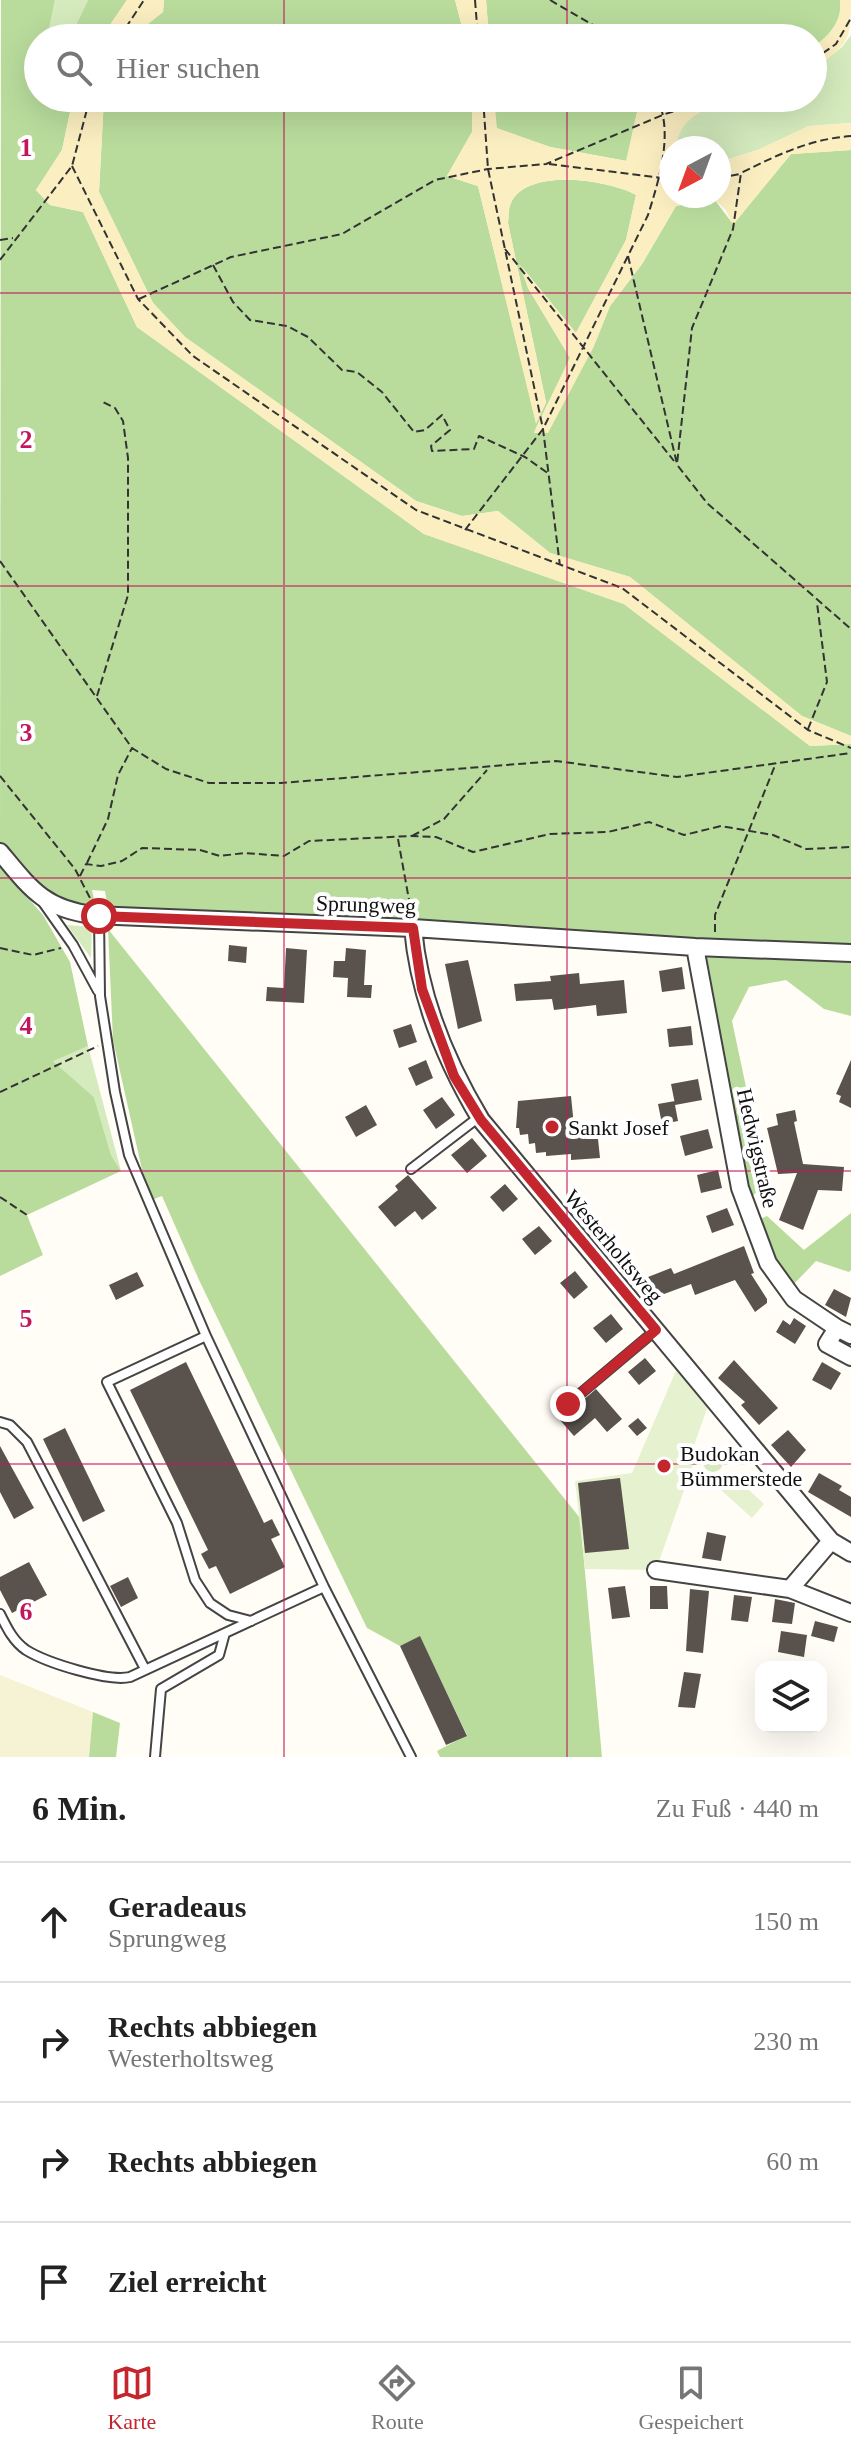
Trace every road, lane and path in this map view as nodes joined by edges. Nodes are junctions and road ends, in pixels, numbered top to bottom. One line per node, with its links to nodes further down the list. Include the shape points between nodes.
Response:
1 (144, 0): 5 (path)
2 (475, 0): 6 (path)
3 (550, 0): 7 (path)
4 (851, 18): 8 (path)
5 (128, 24)
6 (477, 24)
7 (591, 24)
8 (827, 50)
9 (86, 112): 16 (path)
10 (484, 112): 17 (path)
11 (672, 112): 12 (path)
12 (665, 114): 13 (path); 15 (path)
13 (663, 136)
14 (851, 136): 18 (path, via 811,142)
15 (546, 164): 17 (path); 20 (path)
16 (72, 166): 22 (path); 28 (path)
17 (488, 169): 24 (path); 27 (path, via 435,180 342,234)
18 (741, 173): 19 (path); 33 (path, via 733,229 692,328)
19 (731, 175)
20 (659, 178)
21 (659, 181): 25 (path)
22 (14, 238): 23 (path); 26 (path)
23 (0, 240)
24 (505, 249): 29 (path); 31 (path)
25 (628, 256): 29 (path); 33 (path)
26 (0, 260)
27 (212, 264): 28 (path); 32 (path, via 250,320 287,326 308,337 342,370 357,372 382,392 414,432 442,415 450,430 431,446 432,451 474,449 479,436)
28 (138, 299): 35 (path, via 193,356 416,510)
29 (582, 347): 31 (path); 33 (path)
30 (103, 402): 40 (path, via 123,421 128,595)
31 (543, 429): 32 (path); 34 (path)
32 (525, 457): 34 (path); 35 (path)
33 (677, 464): 38 (path, via 707,503)
34 (549, 474): 37 (path)
35 (464, 531): 37 (path)
36 (0, 562): 40 (path)
37 (560, 566): 41 (path, via 622,588)
38 (817, 601): 39 (path); 41 (path, via 827,682)
39 (851, 629)
40 (97, 697): 42 (path)
41 (808, 730): 43 (path)
42 (132, 748): 46 (path, via 166,769 209,783); 53 (path)
43 (851, 748)
44 (851, 753): 45 (path)
45 (776, 762): 46 (path, via 677,777 556,761); 48 (path)
46 (489, 769): 49 (path, via 444,819)
47 (0, 776): 54 (path)
48 (749, 830): 49 (path, via 721,826 684,835 649,822 608,832 550,834 473,852 436,837); 51 (path, via 806,849); 61 (path, via 715,915)
49 (411, 836): 50 (path)
50 (397, 838): 53 (path, via 309,841 284,856 142,848 122,861); 57 (path, via 410,887)
51 (851, 847)
52 (0, 852): 55 (street, Sprungweg)
53 (86, 864): 54 (path)
54 (80, 876): 56 (path)
55 (40, 897): 56 (street, Sprungweg, via 69,912); 58 (lane)
56 (96, 916): 57 (street, Sprungweg); 63 (lane)
57 (413, 928): 59 (street, Sprungweg); 66 (street, Westerholtsweg, via 422,989 454,1076)
58 (73, 945): 60 (path, via 33,955); 63 (lane)
59 (695, 947): 61 (street, Sprungweg); 71 (street, Hedwigstraße, via 740,1188 768,1263 794,1299)
60 (0, 948)
61 (715, 948): 62 (street, Sprungweg)
62 (851, 953)
63 (100, 996): 64 (lane)
64 (106, 1042): 65 (path); 72 (lane, via 129,1155)
65 (0, 1092)
66 (479, 1117): 67 (lane); 70 (street, Westerholtsweg)
67 (411, 1169)
68 (0, 1197): 69 (path)
69 (27, 1215)
70 (656, 1330): 74 (lane); 76 (street, Westerholtsweg)
71 (844, 1332): 73 (street, Hedwigstraße, via 827,1344)
72 (206, 1336): 79 (lane); 83 (lane, via 107,1382 177,1523 195,1580 210,1603)
73 (851, 1357)
74 (568, 1404)
75 (0, 1422): 85 (lane, via 27,1442)
76 (831, 1541): 77 (street, Westerholtsweg); 80 (street)
77 (851, 1553)
78 (656, 1570): 80 (street)
79 (324, 1587): 83 (lane); 87 (lane)
80 (790, 1589): 81 (street)
81 (851, 1613)
82 (0, 1614): 85 (lane, via 27,1651 114,1680)
83 (251, 1621): 84 (lane)
84 (225, 1633): 85 (lane); 86 (lane, via 219,1655 161,1689)
85 (145, 1669)
86 (155, 1757)
87 (411, 1757)

